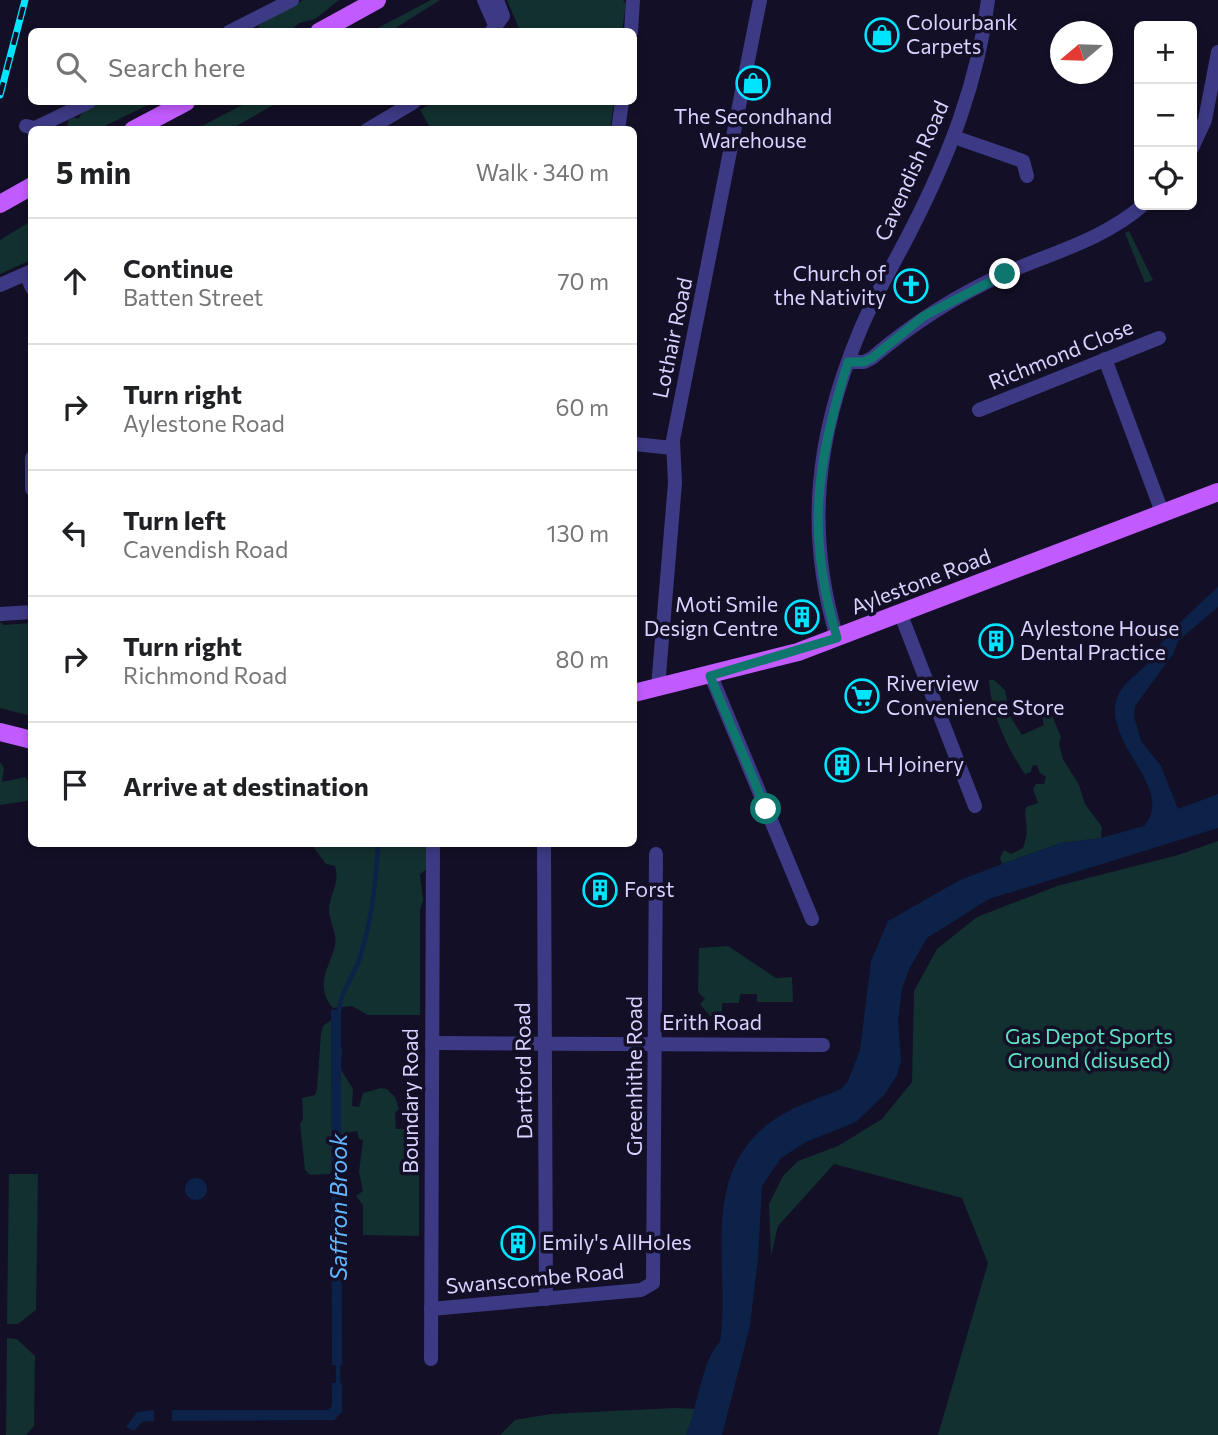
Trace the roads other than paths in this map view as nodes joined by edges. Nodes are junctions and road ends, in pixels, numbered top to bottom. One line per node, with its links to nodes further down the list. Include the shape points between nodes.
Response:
1 (292, 0): 8 (street)
2 (377, 0): 9 (main road)
3 (484, 0): 10 (street)
4 (497, 0): 11 (street, via 503,16)
5 (634, 0): 12 (street)
6 (760, 0): 37 (street, Lothair Road)
7 (989, 0): 24 (street, Cavendish Road, via 977,67)
8 (237, 28)
9 (326, 28)
10 (493, 28)
11 (494, 28)
12 (631, 28)
13 (1218, 52): 25 (street, via 1205,120)
14 (83, 105): 20 (street)
15 (180, 105): 21 (main road)
16 (409, 105): 22 (street)
17 (622, 105): 23 (street)
18 (26, 125): 19 (street)
19 (29, 126)
20 (39, 126)
21 (141, 126)
22 (375, 126)
23 (619, 126)
24 (954, 138): 26 (street, via 1023,161); 34 (street, Cavendish Road)
25 (1192, 147)
26 (1027, 176)
27 (28, 188): 28 (main road)
28 (0, 204)
29 (1136, 210): 34 (street, via 1101,234 1005,274 924,316 872,358)
30 (28, 278): 31 (street)
31 (0, 285)
32 (1159, 338): 33 (street, Richmond Close)
33 (1105, 359): 35 (street, Richmond Close); 39 (street)
34 (848, 362): 43 (street, Cavendish Road, via 827,433 817,506 819,561)
35 (979, 410)
36 (637, 444): 37 (street)
37 (674, 448): 45 (street, Lothair Road)
38 (1218, 492): 39 (main road, Aylestone Road)
39 (1162, 512): 42 (main road, Aylestone Road)
40 (28, 612): 41 (street)
41 (1, 614)
42 (901, 615): 43 (main road, Aylestone Road); 49 (street)
43 (837, 638): 44 (main road, Aylestone Road)
44 (710, 676): 45 (main road, Aylestone Road); 53 (street)
45 (658, 687): 46 (main road, Aylestone Road)
46 (637, 692)
47 (0, 732): 48 (main road)
48 (28, 739)
49 (975, 806)
50 (433, 847): 54 (street, Boundary Road)
51 (544, 847): 55 (street, Dartford Road)
52 (656, 854): 56 (street, Greenhithe Road)
53 (812, 919)
54 (432, 1043): 55 (street, Erith Road); 60 (street, Boundary Road)
55 (547, 1043): 56 (street, Erith Road); 59 (street, Dartford Road)
56 (656, 1044): 57 (street, Erith Road); 58 (street, Greenhithe Road, via 654,1277 649,1288)
57 (823, 1045)
58 (641, 1290): 59 (street, Swanscombe Road)
59 (547, 1299): 60 (street, Swanscombe Road)
60 (431, 1309): 61 (street, Boundary Road)
61 (431, 1359)

